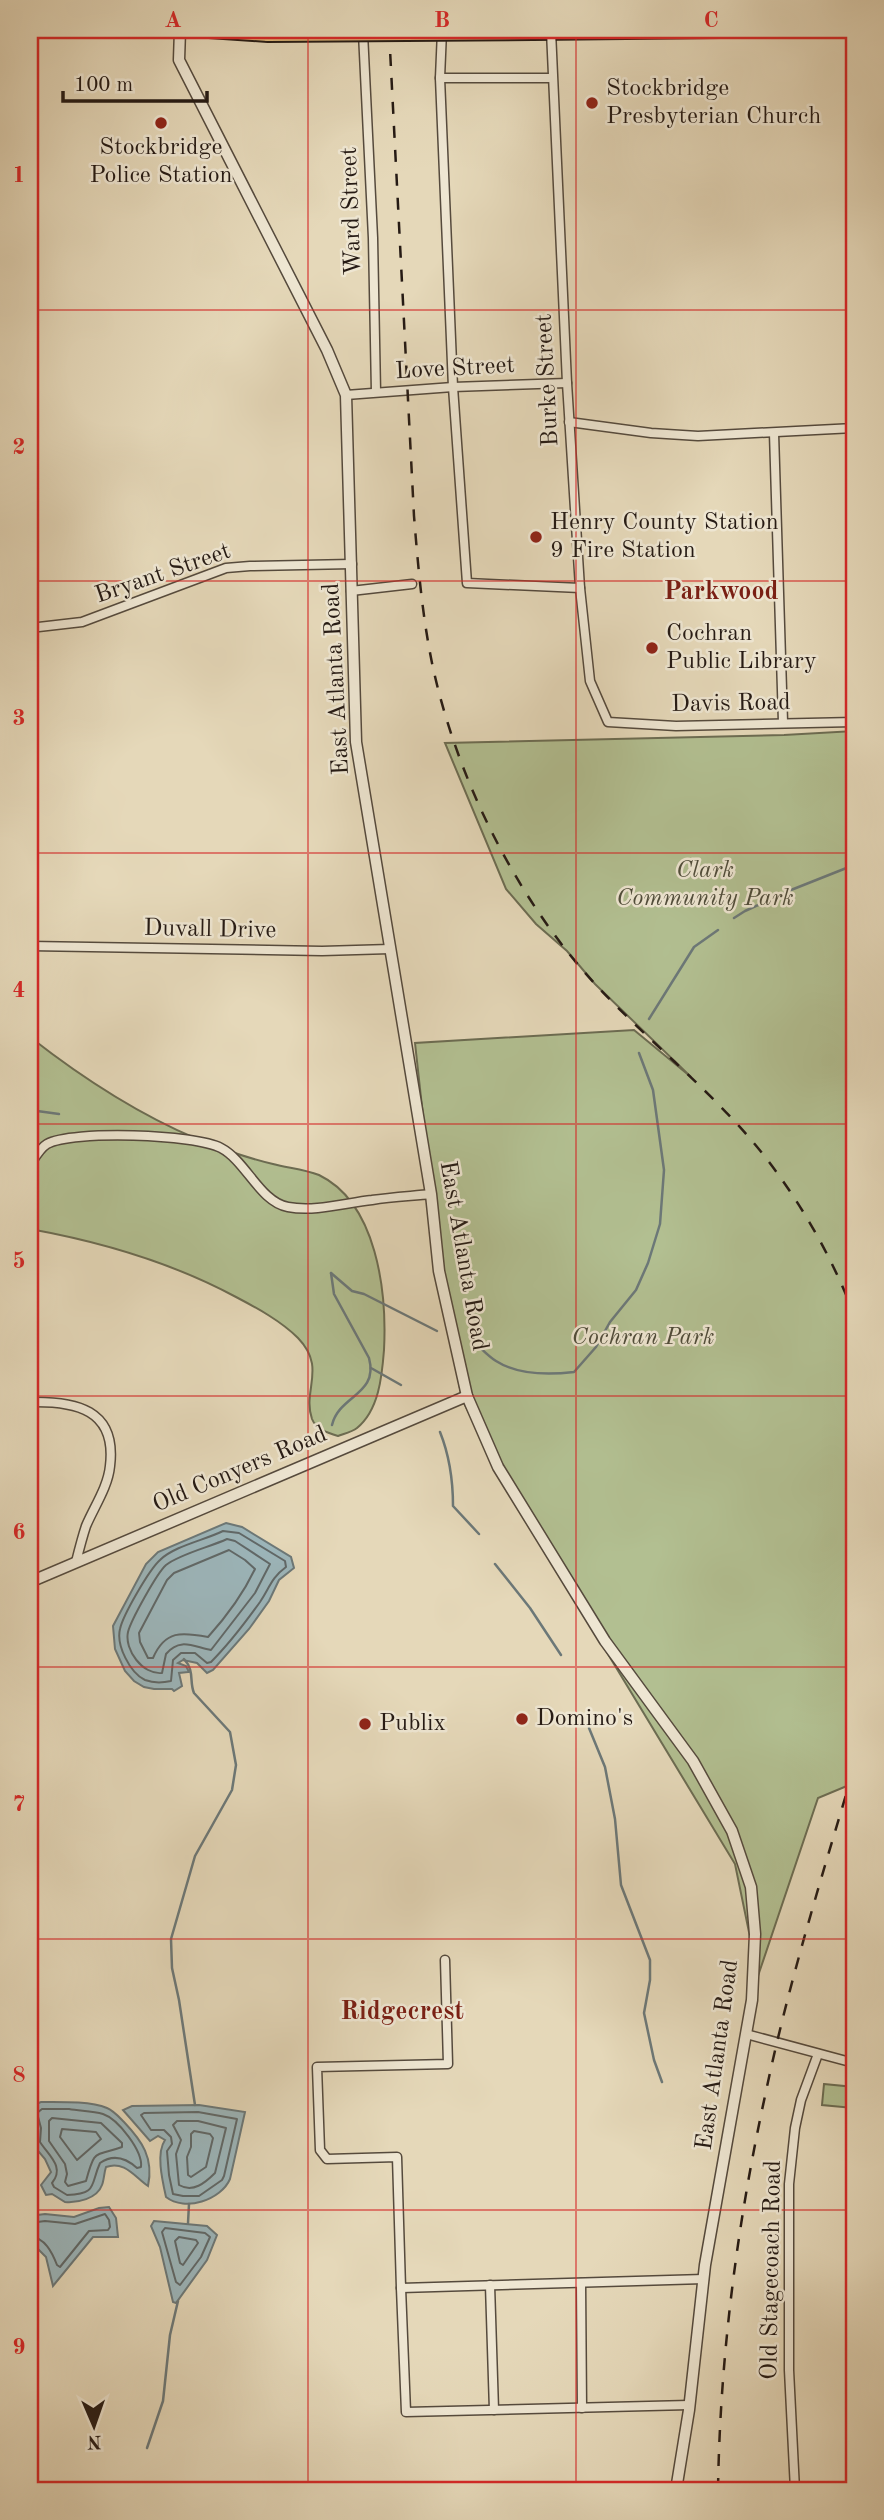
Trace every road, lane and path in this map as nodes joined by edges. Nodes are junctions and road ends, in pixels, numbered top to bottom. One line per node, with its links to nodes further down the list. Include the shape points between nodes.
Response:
1 (180, 30): 13 (street, East Atlanta Road, via 179,60)
2 (209, 30): 7 (highway, bridge, via 268,34)
3 (363, 30): 12 (street, Ward Street)
4 (442, 30): 8 (street)
5 (678, 30): 6 (highway); 7 (highway)
6 (720, 30)
7 (551, 31): 9 (street, Burke Street)
8 (440, 78): 9 (street); 11 (street)
9 (552, 78): 10 (street, Burke Street)
10 (567, 383): 11 (street, Love Street); 14 (street, Burke Street)
11 (453, 387): 12 (street, Love Street); 19 (street, via 467,583)
12 (376, 392): 13 (street, Love Street)
13 (346, 395): 17 (street, East Atlanta Road)
14 (569, 422): 16 (street, via 686,435); 19 (street, Burke Street)
15 (854, 428): 16 (street)
16 (774, 433): 23 (street)
17 (352, 564): 20 (street, East Atlanta Road); 21 (street, Bryant Street, via 226,568 82,622)
18 (412, 584): 20 (street)
19 (580, 588): 22 (street, Burke Street, via 590,681)
20 (351, 592): 26 (street, East Atlanta Road, via 356,742)
21 (30, 628)
22 (608, 722): 23 (street, Davis Road, via 676,726)
23 (783, 722): 24 (street, Davis Road)
24 (854, 722)
25 (30, 946): 26 (street, Duvall Drive)
26 (390, 949): 28 (street, East Atlanta Road)
27 (30, 1165): 28 (street, via 46,1144 81,1137 170,1136 221,1147 273,1200 285,1206 310,1209)
28 (431, 1194): 29 (street, East Atlanta Road, via 439,1271)
29 (467, 1396): 31 (street, Old Conyers Road); 34 (street, East Atlanta Road, via 498,1467 605,1641 692,1761 732,1831 751,1887 754,1912 754,1973)
30 (30, 1402): 31 (street, via 59,1401 85,1408 105,1427 110,1467)
31 (76, 1562): 32 (street, Old Conyers Road)
32 (30, 1582)
33 (445, 1960): 40 (street, via 448,2064 317,2067 320,2150 327,2159 397,2157)
34 (746, 2034): 35 (street); 37 (street, East Atlanta Road)
35 (818, 2054): 36 (street); 45 (street, Old Stagecoach Road, via 801,2100 789,2184 789,2370)
36 (854, 2063)
37 (704, 2280): 38 (street); 41 (street, East Atlanta Road)
38 (580, 2283): 39 (street); 42 (street)
39 (490, 2285): 40 (street); 43 (street)
40 (401, 2288): 43 (street, via 406,2412)
41 (689, 2405): 42 (street); 44 (street, East Atlanta Road)
42 (582, 2408): 43 (street)
43 (494, 2410)
44 (676, 2490)
45 (795, 2490)

